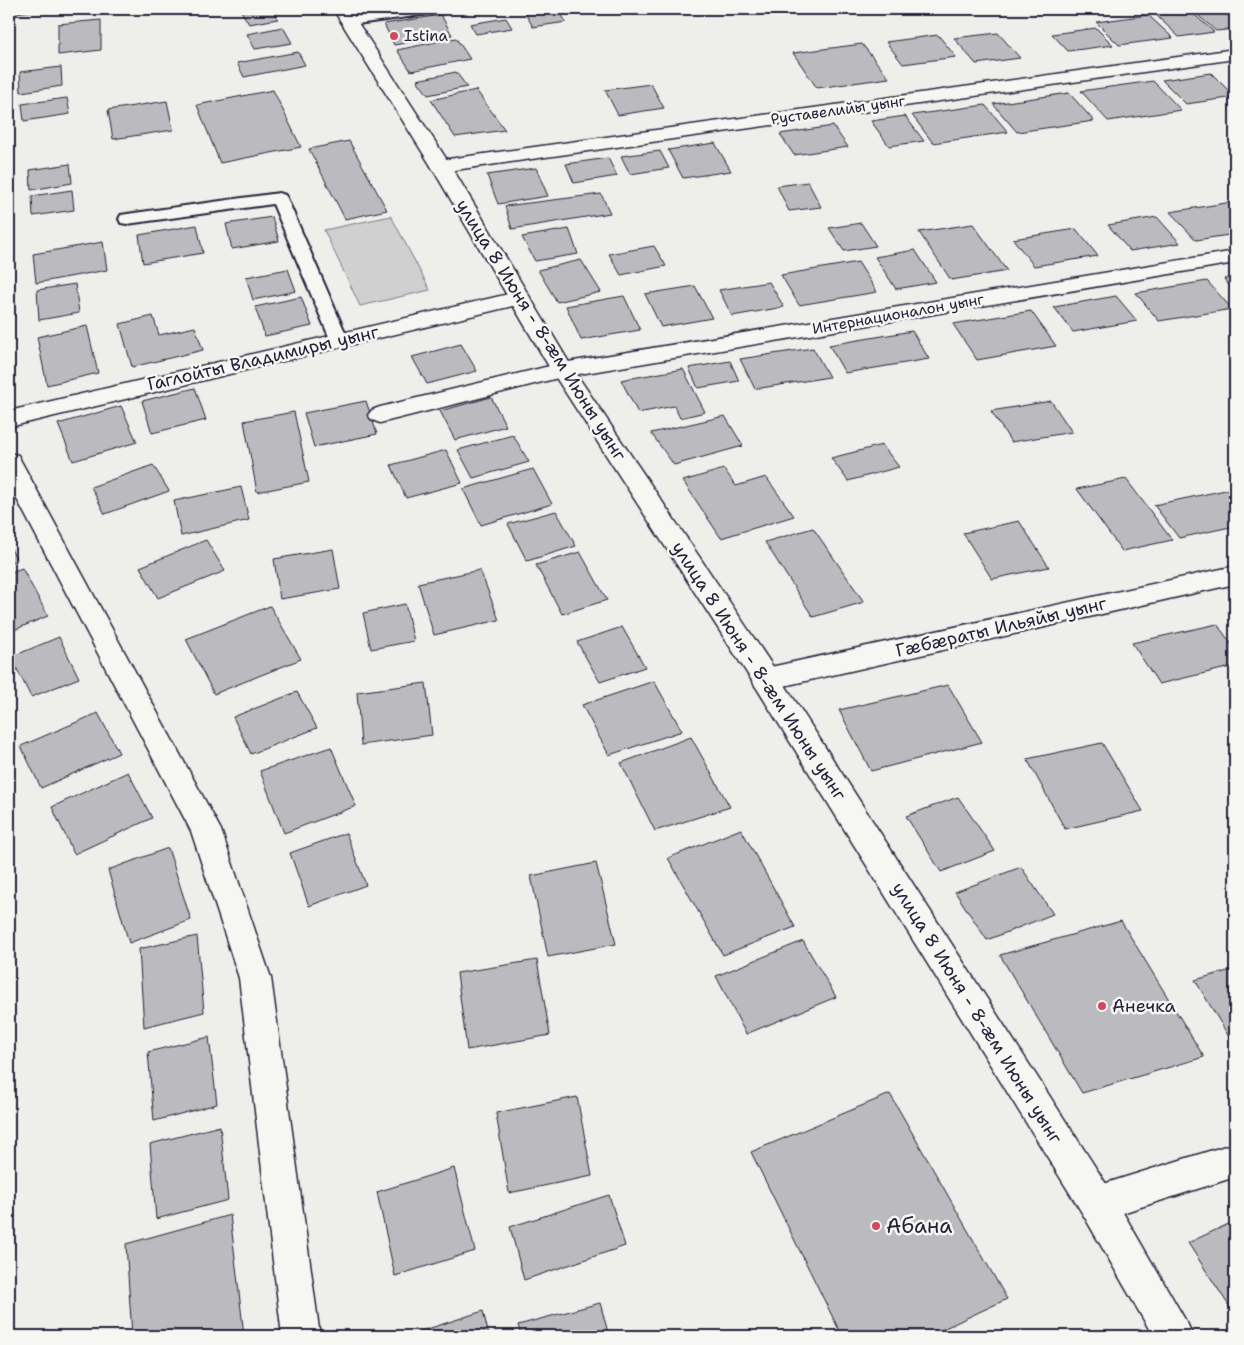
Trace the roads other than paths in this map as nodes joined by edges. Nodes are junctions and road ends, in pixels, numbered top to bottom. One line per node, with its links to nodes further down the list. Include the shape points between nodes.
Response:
1 (436, 9): 2 (lane)
2 (346, 15): 4 (main road, улица 8 Июня - 8-ӕм Июны уынг)
3 (1235, 54): 4 (main road, Руставелийы уынг)
4 (441, 166): 7 (main road, улица 8 Июня - 8-ӕм Июны уынг)
5 (127, 219): 8 (lane, via 279,198)
6 (1235, 257): 9 (main road, Интернационалон уынг)
7 (517, 298): 8 (main road, Гаглойты Владимиры уынг); 9 (main road, улица 8 Июня - 8-ӕм Июны уынг)
8 (339, 339): 11 (main road, Гаглойты Владимиры уынг)
9 (562, 370): 10 (main road, Интернационалон уынг); 14 (main road, улица 8 Июня - 8-ӕм Июны уынг)
10 (380, 415)
11 (9, 419)
12 (9, 461): 18 (main road, via 206,830 255,978)
13 (1235, 575): 14 (main road, Гæбæраты Ильяйы уынг)
14 (766, 679): 16 (main road, улица 8 Июня - 8-ӕм Июны уынг)
15 (1235, 1160): 16 (main road)
16 (1097, 1203): 17 (main road, улица 8 Июня - 8-ӕм Июны уынг)
17 (1164, 1333)
18 (301, 1336)

